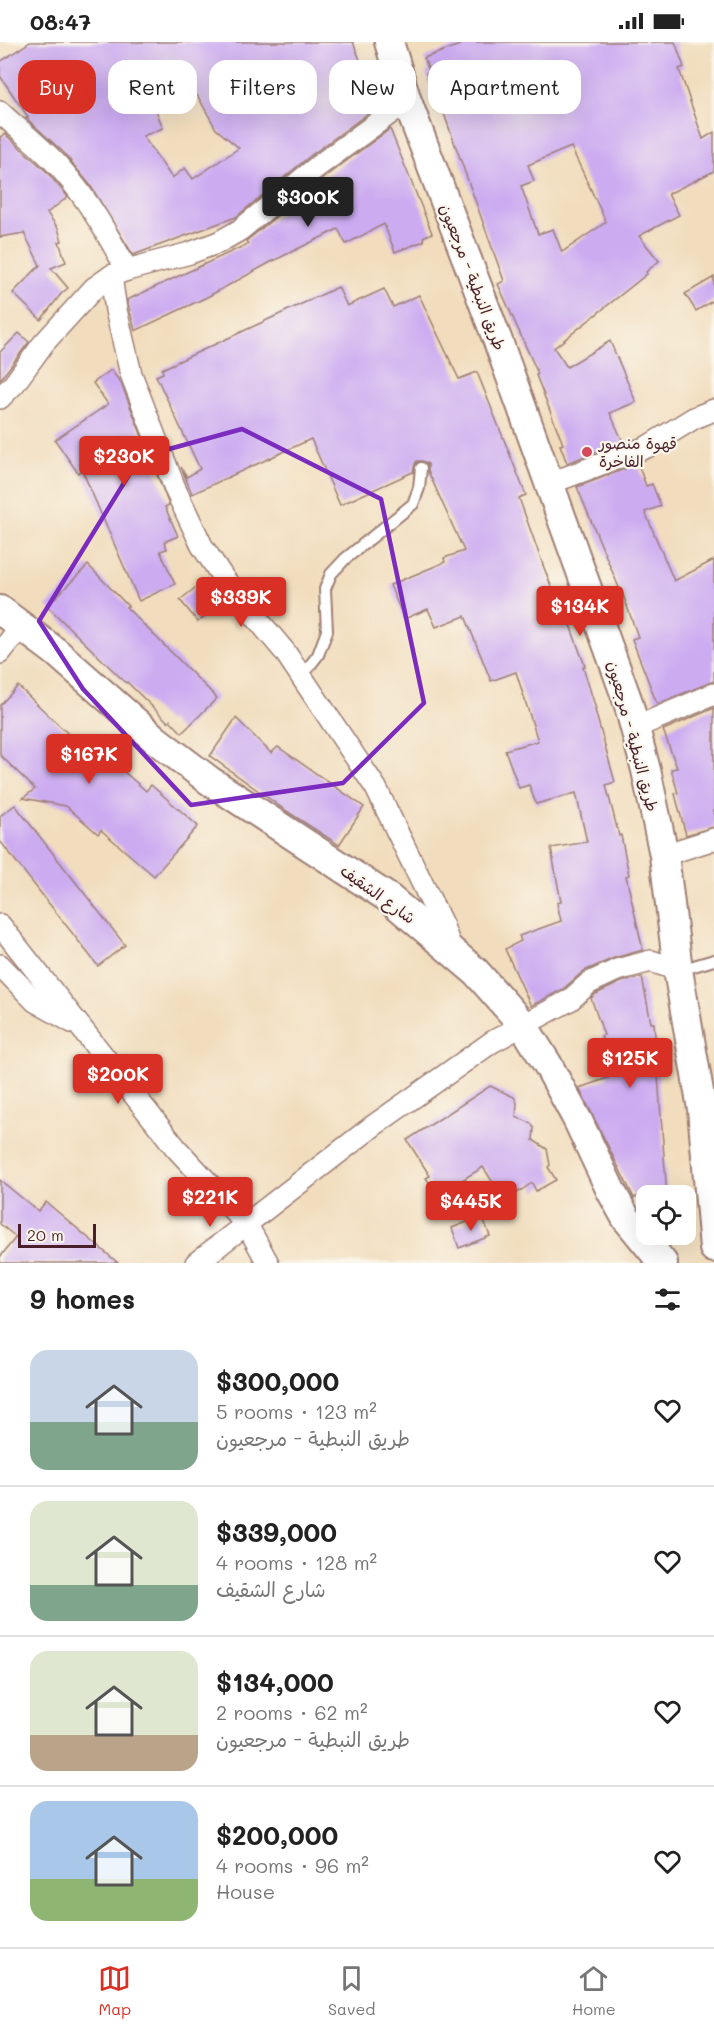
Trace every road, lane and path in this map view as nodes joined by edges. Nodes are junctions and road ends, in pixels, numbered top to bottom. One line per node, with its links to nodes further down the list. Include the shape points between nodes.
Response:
1 (393, 43): 2 (main road, طريق النبطية - مرجعيون)
2 (397, 60)
3 (0, 112): 6 (street, via 73,183 110,237)
4 (389, 114): 6 (street, via 240,230 190,253)
5 (412, 114): 10 (main road, طريق النبطية - مرجعيون)
6 (119, 273): 7 (street, via 93,288); 13 (street, via 116,310 131,374 187,516 225,579)
7 (0, 398)
8 (714, 410): 10 (street, via 647,447)
9 (421, 468): 13 (lane, via 413,504 331,574 325,589 327,632 318,655)
10 (548, 484): 15 (main road, طريق النبطية - مرجعيون, via 610,650)
11 (11, 618): 12 (street); 19 (main road, شارع الشقيف, via 210,781 390,899)
12 (0, 653)
13 (301, 676): 19 (street, via 376,788)
14 (714, 694): 15 (street)
15 (634, 728): 17 (main road, طريق النبطية - مرجعيون)
16 (714, 839): 17 (street)
17 (664, 855): 22 (main road, طريق النبطية - مرجعيون)
18 (0, 925): 24 (street)
19 (453, 953): 23 (main road, شارع الشقيف, via 476,972)
20 (714, 960): 22 (lane)
21 (0, 965): 24 (street, via 35,1001)
22 (678, 970): 23 (street, via 651,961 617,970); 25 (main road, طريق النبطية - مرجعيون)
23 (523, 1025): 26 (street, via 436,1081); 30 (main road, شارع الشقيف, via 578,1121 610,1191 626,1218)
24 (82, 1029): 26 (street, via 176,1148)
25 (708, 1107): 27 (main road, طريق النبطية - مرجعيون)
26 (247, 1225): 28 (street); 29 (street)
27 (714, 1248)
28 (196, 1263)
29 (268, 1263)
30 (663, 1263)

